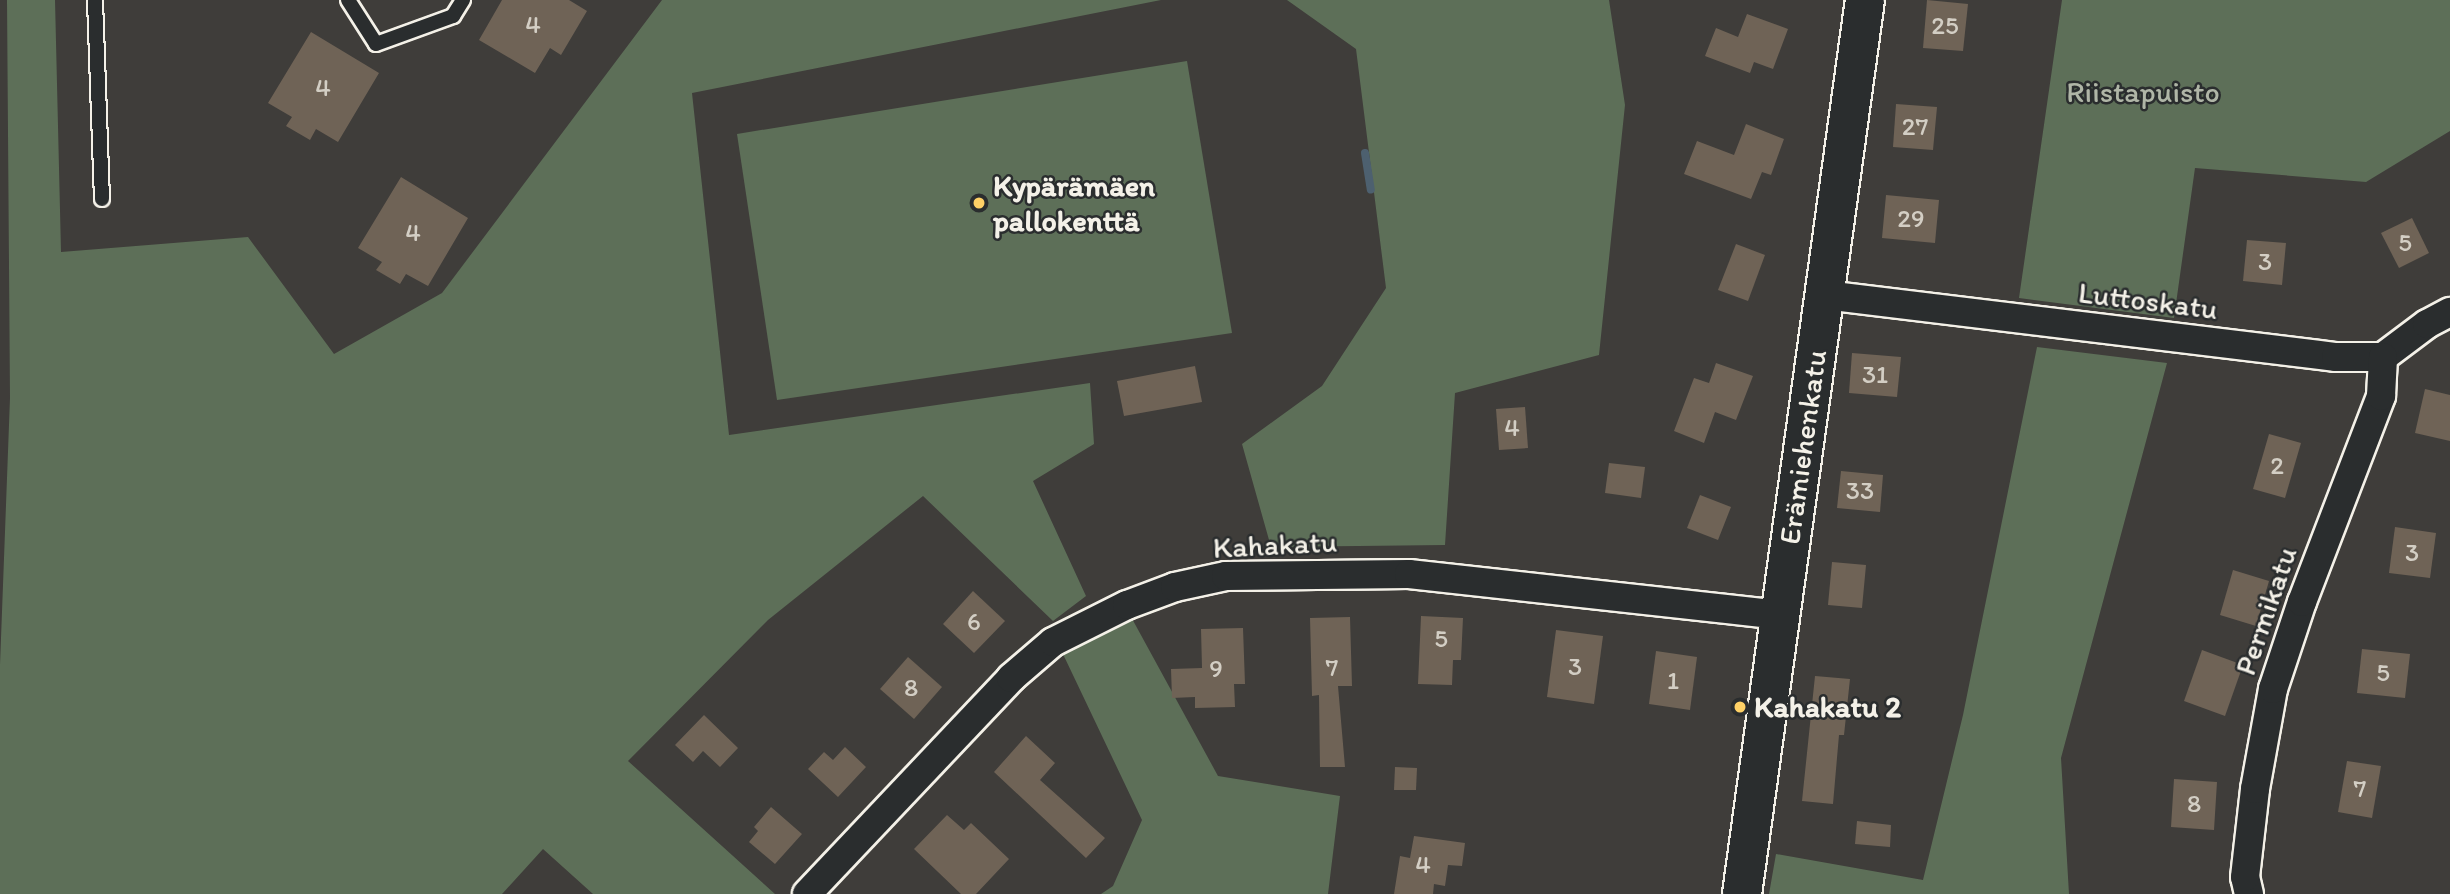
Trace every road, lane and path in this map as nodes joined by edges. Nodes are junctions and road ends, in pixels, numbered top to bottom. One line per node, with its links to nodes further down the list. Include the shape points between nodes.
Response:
1 (95, 0): 5 (lane)
2 (348, 0): 3 (lane, via 376,44 453,16)
3 (463, 0)
4 (1865, 0): 6 (street, Erämiehenkatu)
5 (102, 199)
6 (1825, 295): 8 (street, Luttoskatu, via 2336,357); 9 (street, Erämiehenkatu)
7 (2450, 312): 8 (street)
8 (2383, 357): 12 (street, Permikatu, via 2381,396 2273,689 2255,789 2245,877)
9 (1779, 615): 10 (street, Kahakatu, via 1409,574 1226,576 1175,587 1053,642 1011,678); 11 (street, Erämiehenkatu)
10 (807, 894)
11 (1742, 894)
12 (2249, 894)

